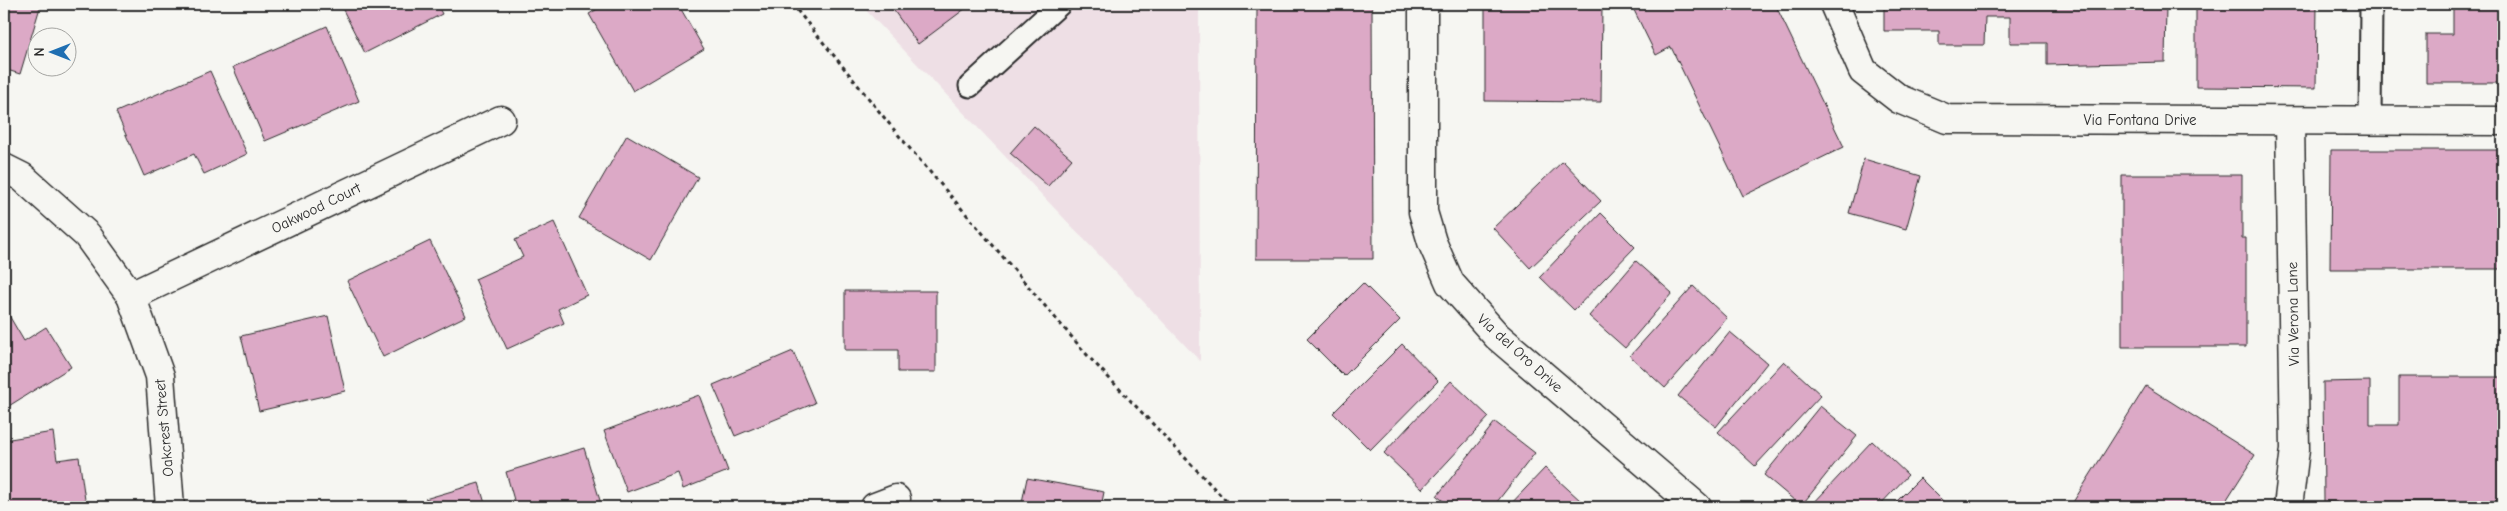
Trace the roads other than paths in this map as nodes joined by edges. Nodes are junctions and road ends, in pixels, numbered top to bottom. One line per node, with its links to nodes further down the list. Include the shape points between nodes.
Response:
1 (1060, 4): 5 (lane)
2 (1423, 4): 13 (street, Via del Oro Drive, via 1423,212 1450,283 1496,336)
3 (1834, 4): 7 (street, Via Fontana Drive, via 1863,70 1899,99 1947,118)
4 (2371, 4): 8 (lane)
5 (970, 86)
6 (501, 120): 11 (street, Oakwood Court)
7 (2290, 121): 8 (street, Via Fontana Drive); 14 (street, Via Verona Lane, via 2295,449)
8 (2370, 121): 9 (street, Via Fontana Drive)
9 (2503, 121)
10 (4, 168): 11 (street, Oakcrest Street, via 22,177 87,235)
11 (131, 296): 12 (street, Oakcrest Street, via 160,376)
12 (170, 507)
13 (1697, 507)
14 (2288, 507)

